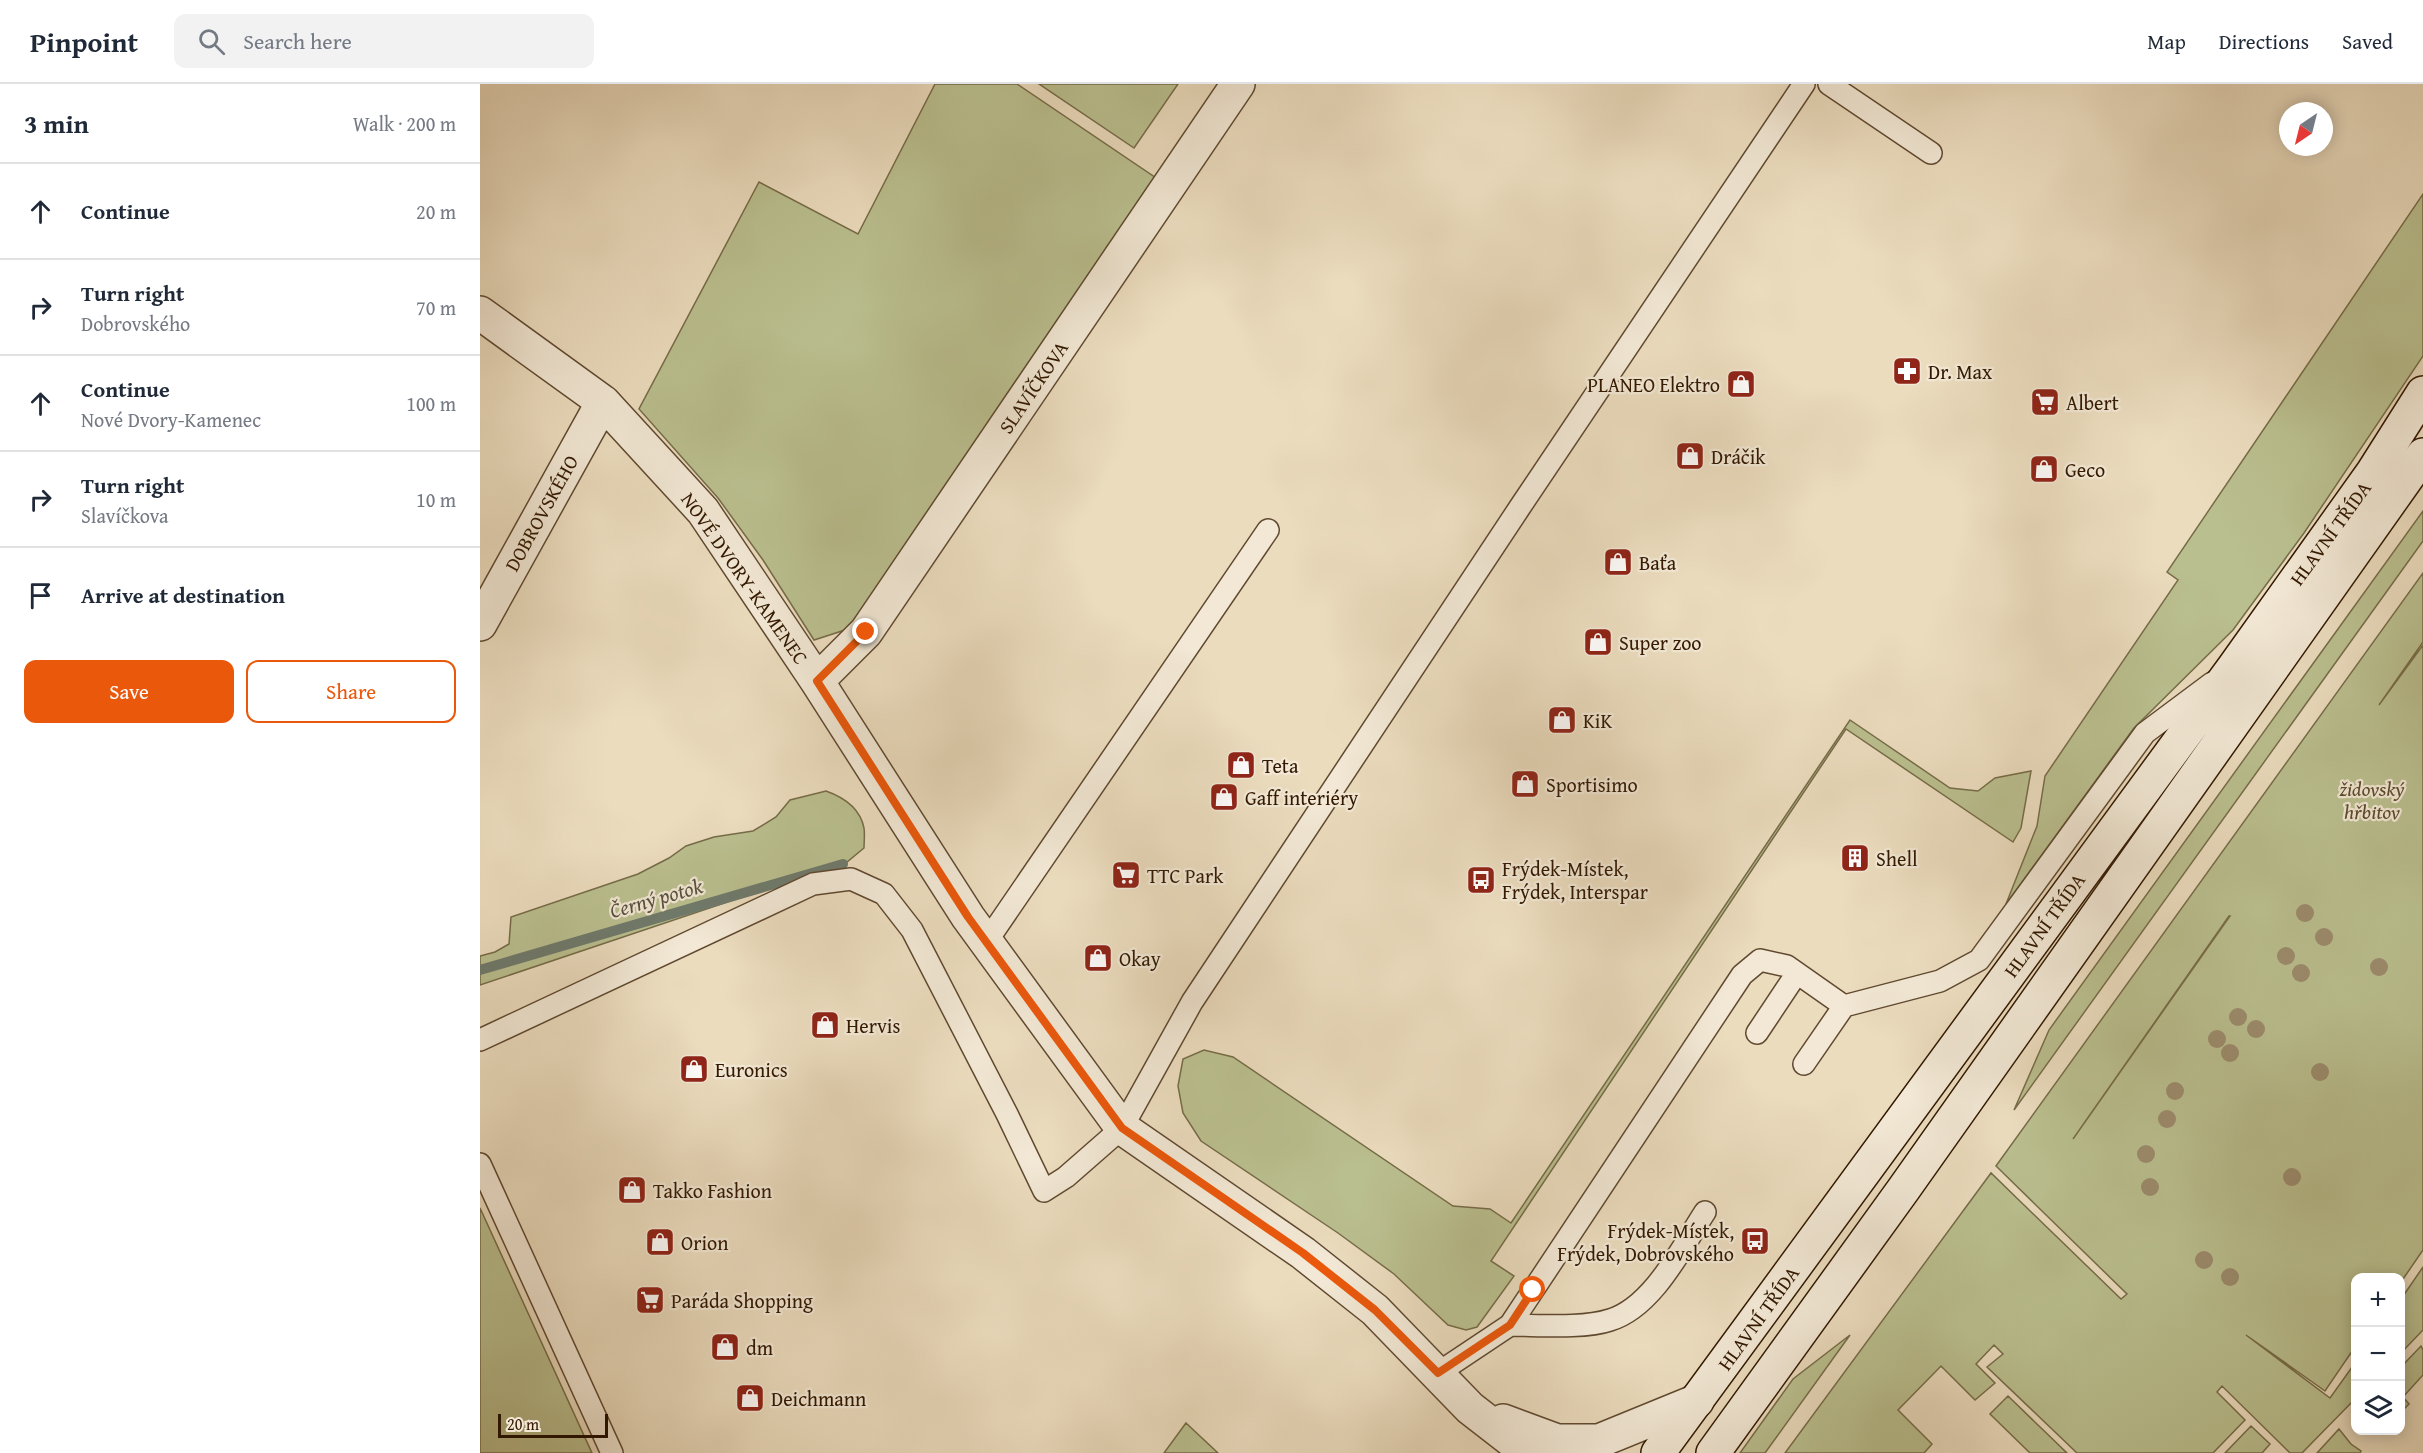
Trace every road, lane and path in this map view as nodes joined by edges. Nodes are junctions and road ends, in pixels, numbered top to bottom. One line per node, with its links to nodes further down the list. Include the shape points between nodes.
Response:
1 (1238, 84): 12 (street, SLAVÍČKOVA, via 866,632)
2 (1804, 84): 19 (lane, via 1192,1002)
3 (1829, 84): 4 (lane)
4 (1931, 153)
5 (480, 313): 7 (street, NOVÉ DVORY-KAMENEC)
6 (2423, 393): 11 (street, HLAVNÍ TŘÍDA, via 2373,472)
7 (603, 402): 10 (street, DOBROVSKÉHO); 12 (street, NOVÉ DVORY-KAMENEC, via 703,511)
8 (2423, 455): 30 (street, HLAVNÍ TŘÍDA)
9 (1268, 530): 13 (lane)
10 (480, 624)
11 (2234, 667): 15 (lane, via 2145,733 1979,960 1940,981); 24 (street, HLAVNÍ TŘÍDA)
12 (817, 681): 13 (street, NOVÉ DVORY-KAMENEC)
13 (987, 941): 19 (street, NOVÉ DVORY-KAMENEC)
14 (1797, 973): 15 (lane); 16 (lane); 22 (lane, via 1787,966 1760,960 1742,975 1643,1141)
15 (1844, 1006): 18 (lane)
16 (1757, 1033)
17 (480, 1040): 19 (lane, via 813,884 851,879 884,894 912,930 1044,1191)
18 (1804, 1064)
19 (1122, 1128): 23 (street, via 1303,1253 1375,1310)
20 (480, 1164): 26 (lane)
21 (1705, 1212): 22 (lane, via 1652,1291 1632,1310 1610,1320 1555,1326)
22 (1510, 1325): 23 (lane)
23 (1438, 1373): 25 (street)
24 (1697, 1401): 25 (street, via 1599,1441 1557,1442); 29 (street, HLAVNÍ TŘÍDA)
25 (1470, 1408): 27 (street); 28 (street)
26 (612, 1453)
27 (1496, 1453)
28 (1528, 1453)
29 (1658, 1453)
30 (1713, 1453)

